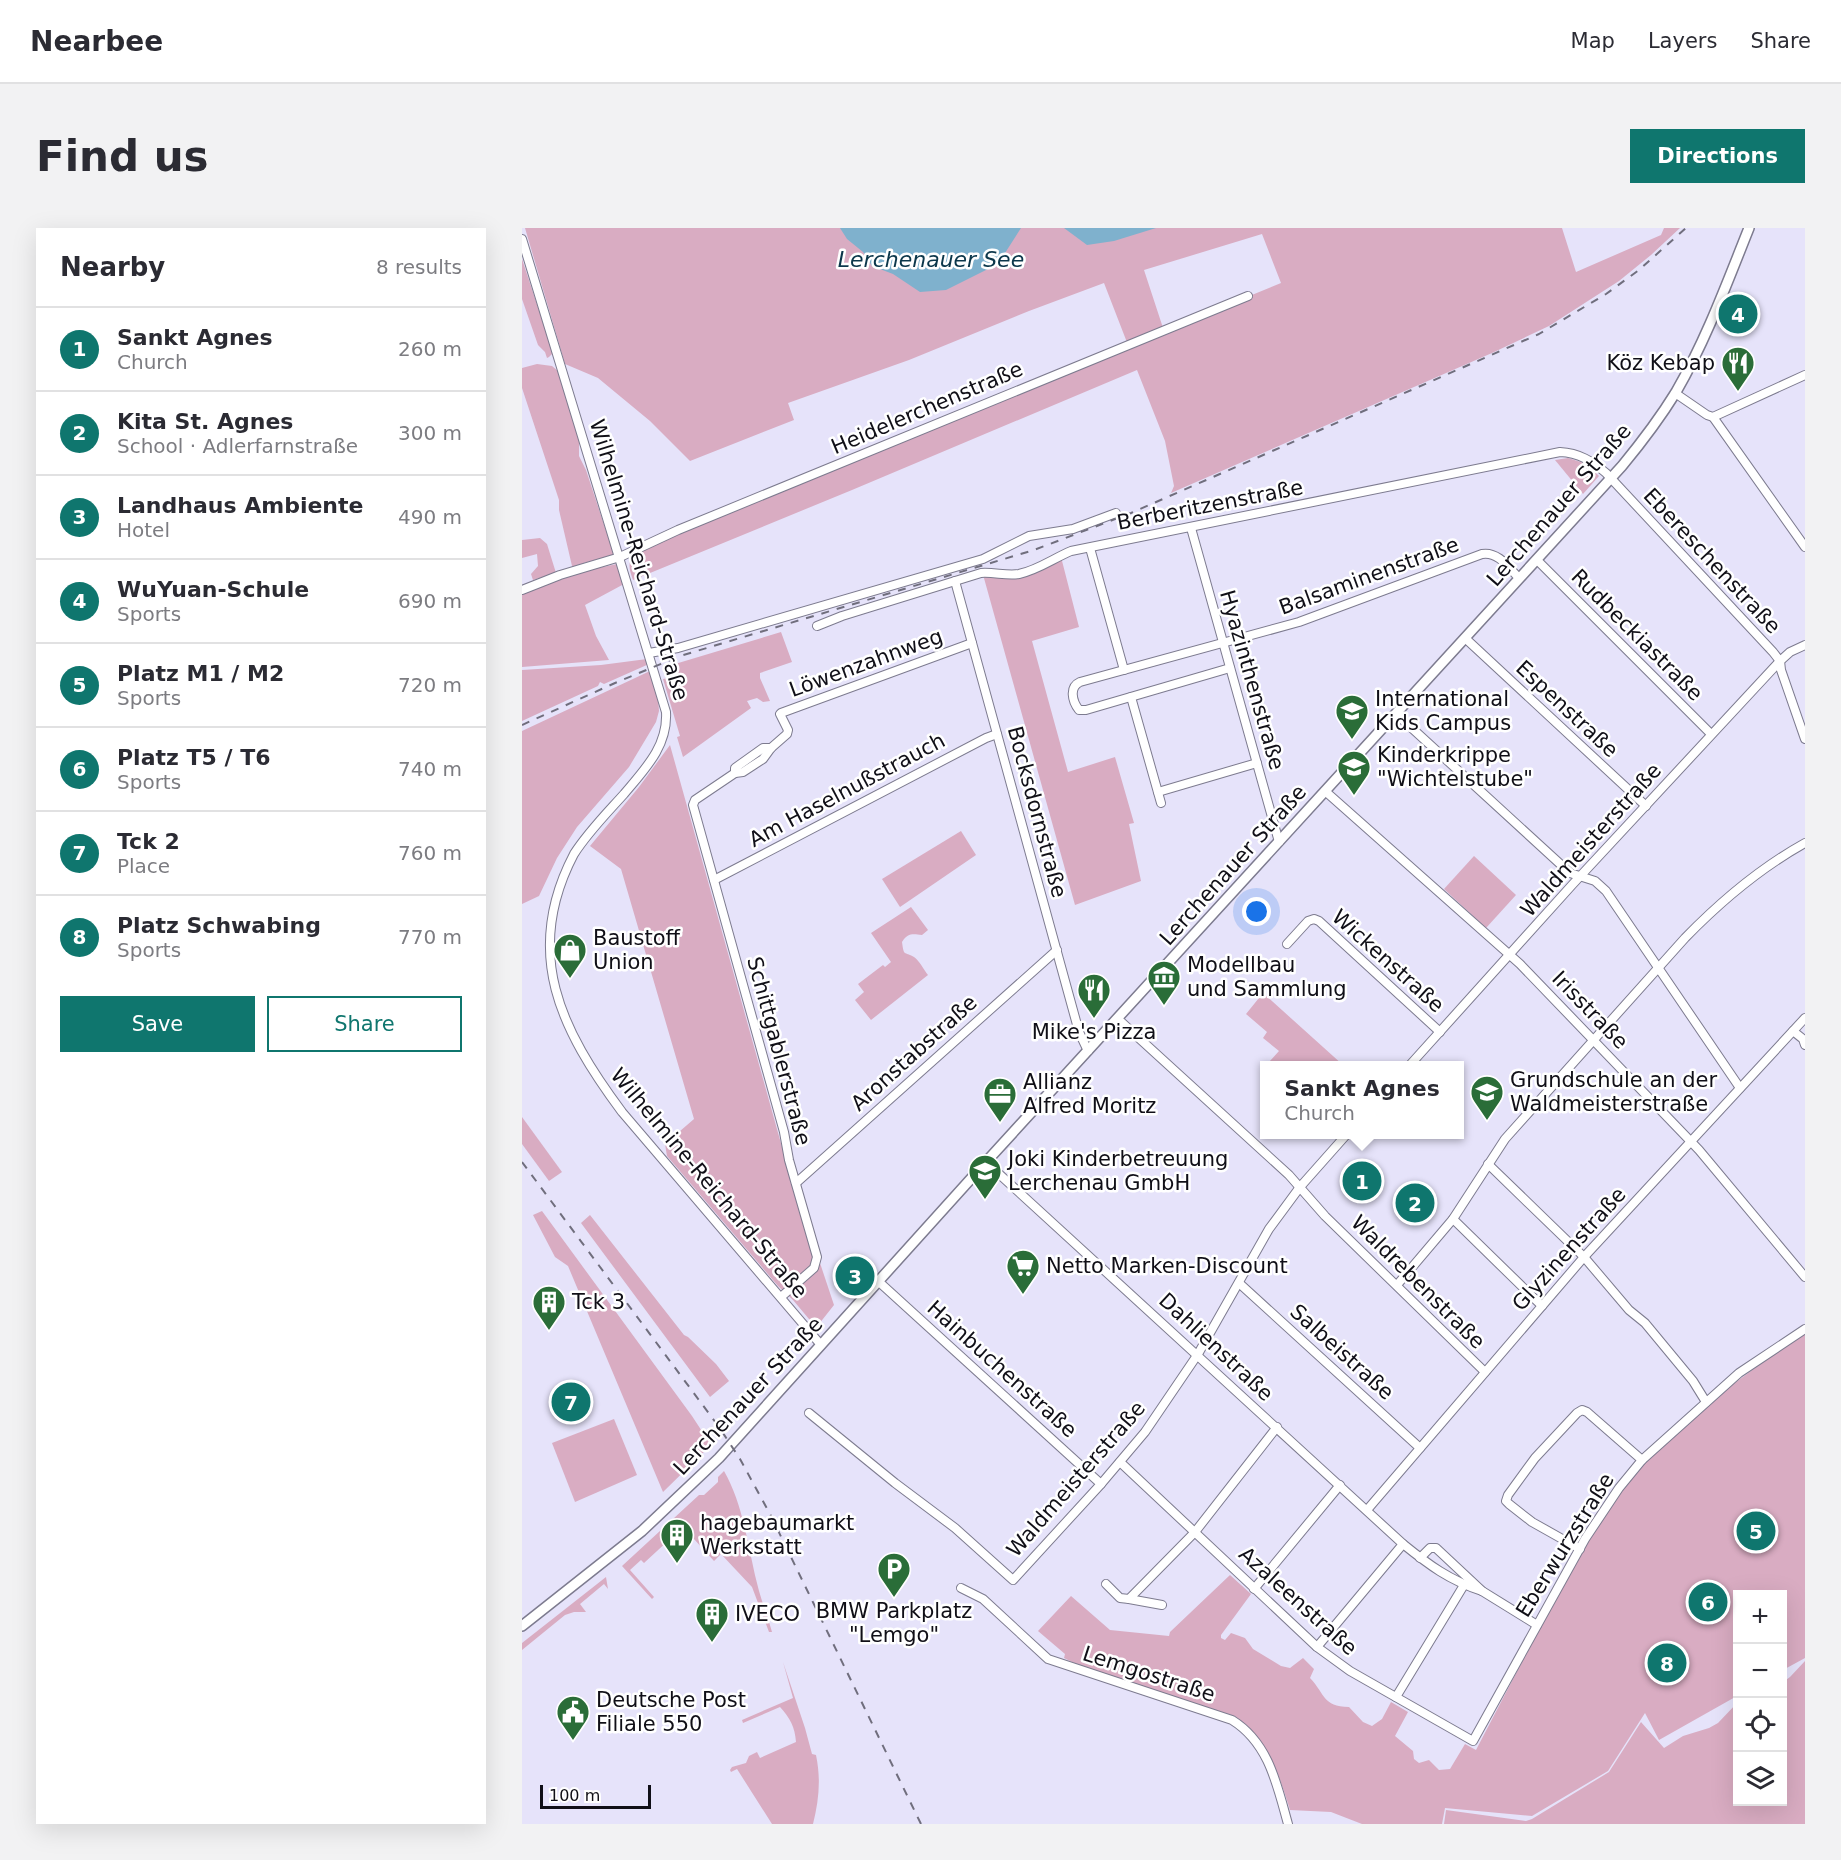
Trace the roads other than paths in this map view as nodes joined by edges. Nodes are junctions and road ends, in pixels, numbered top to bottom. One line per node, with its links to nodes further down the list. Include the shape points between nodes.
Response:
1 (1749, 228): 5 (main road, Lerchenauer Straße, via 1709,325)
2 (522, 239): 12 (street, Wilhelmine-Reichard-Straße)
3 (1248, 296): 12 (street, Heidelerchenstraße)
4 (1805, 375): 6 (street)
5 (1675, 393): 6 (street); 7 (main road, Lerchenauer Straße)
6 (1713, 417): 10 (street)
7 (1611, 479): 9 (street, Berberitzenstraße, via 1591,460 1560,453); 13 (main road, Lerchenauer Straße); 23 (street, Ebereschenstraße)
8 (1116, 513): 22 (street, Berberitzenstraße, via 1073,529 1029,536 983,559 678,648)
9 (1191, 528): 11 (street, Berberitzenstraße); 19 (street, Hyazinthenstraße)
10 (1805, 547)
11 (1090, 548): 15 (street, Berberitzenstraße, via 1071,551 1017,575 981,573); 25 (street)
12 (620, 556): 16 (street, Heidelerchenstraße); 22 (street, Wilhelmine-Reichard-Straße)
13 (1537, 560): 14 (main road, Lerchenauer Straße); 29 (street, Rudbeckiastraße)
14 (1520, 579): 18 (main road, Lerchenauer Straße); 19 (street, Balsaminenstraße, via 1488,553 1317,616)
15 (955, 581): 17 (street, Berberitzenstraße); 20 (street, Bocksdornstraße)
16 (522, 590)
17 (817, 626)
18 (1465, 638): 27 (main road, Lerchenauer Straße); 36 (street, Espenstraße)
19 (1223, 642): 24 (street, Hyazinthenstraße); 25 (street)
20 (972, 643): 28 (street, Bocksdornstraße); 34 (street, Löwenzahnweg, via 781,713 787,734 763,759)
21 (1805, 645): 23 (street, Waldmeisterstraße)
22 (649, 653): 66 (street, Wilhelmine-Reichard-Straße, via 666,712 665,737 651,763 582,842 560,882 549,923 547,959 553,996 599,1082)
23 (1780, 661): 29 (street, Waldmeisterstraße); 30 (street, Ebereschenstraße)
24 (1230, 668): 26 (street); 31 (street, Hyazinthenstraße)
25 (1124, 670): 26 (street, via 1075,684 1074,700 1079,710 1086,710)
26 (1131, 697): 33 (street)
27 (1398, 712): 32 (main road, Lerchenauer Straße); 39 (street, via 1561,865)
28 (997, 734): 40 (street, Am Haselnußstrauch); 42 (street, Bocksdornstraße)
29 (1711, 734): 36 (street, Waldmeisterstraße)
30 (1805, 739)
31 (1257, 763): 33 (street); 37 (street, Hyazinthenstraße)
32 (1325, 791): 37 (main road, Lerchenauer Straße); 43 (street, Irisstraße)
33 (1158, 792): 35 (street)
34 (695, 801): 40 (street, Schittgablerstraße)
35 (1161, 802)
36 (1646, 806): 39 (street, Waldmeisterstraße)
37 (1279, 842): 46 (main road, Lerchenauer Straße)
38 (1805, 843): 44 (street, via 1782,856 1707,915)
39 (1581, 877): 43 (street, Waldmeisterstraße); 44 (street, via 1595,881 1606,891)
40 (714, 880): 58 (street, Schittgablerstraße)
41 (1287, 944): 48 (street, Wickenstraße, via 1308,921 1319,921)
42 (1057, 950): 51 (street, Bocksdornstraße, via 1079,1032); 58 (street, Aronstabstraße)
43 (1510, 956): 48 (street, Waldmeisterstraße); 49 (street, Irisstraße)
44 (1658, 968): 49 (street); 53 (street)
45 (1805, 1018): 47 (street, Glyzinenstraße)
46 (1118, 1019): 51 (main road, Lerchenauer Straße); 59 (street, Waldrebenstraße)
47 (1793, 1030): 50 (street); 53 (street, Glyzinenstraße)
48 (1440, 1032): 52 (street, Waldmeisterstraße)
49 (1593, 1040): 55 (street, Irisstraße); 57 (street, via 1505,1139)
50 (1805, 1045)
51 (1088, 1051): 56 (main road, Lerchenauer Straße)
52 (1413, 1061)
53 (1740, 1088): 55 (street, Glyzinenstraße)
54 (1343, 1139): 59 (street, Waldmeisterstraße)
55 (1690, 1142): 61 (street, Glyzinenstraße); 62 (street, Irisstraße)
56 (986, 1162): 63 (main road, Lerchenauer Straße); 70 (street, Dahlienstraße)
57 (1488, 1164): 60 (street); 61 (street)
58 (796, 1183): 66 (street, Schittgablerstraße, via 817,1257 816,1264)
59 (1300, 1187): 64 (street, Waldmeisterstraße, via 1269,1229); 65 (street, Waldrebenstraße)
60 (1453, 1219): 65 (street); 67 (street)
61 (1584, 1257): 67 (street, Glyzinenstraße); 72 (street, via 1629,1311 1652,1331)
62 (1805, 1277)
63 (878, 1281): 69 (main road, Lerchenauer Straße); 78 (street, Hainbuchenstraße)
64 (1239, 1283): 70 (street, Waldmeisterstraße); 75 (street, Salbeistraße)
65 (1397, 1285): 71 (street, Waldrebenstraße)
66 (781, 1297): 69 (street, Wilhelmine-Reichard-Straße)
67 (1542, 1306): 71 (street, Glyzinenstraße)
68 (1805, 1329): 72 (street, Eberwurzstraße, via 1738,1373)
69 (821, 1345): 93 (main road, Lerchenauer Straße, via 719,1458 665,1510)
70 (1198, 1354): 74 (street, Dahlienstraße); 77 (street, Waldmeisterstraße, via 1145,1432)
71 (1485, 1372): 75 (street, Glyzinenstraße)
72 (1706, 1402): 76 (street, Eberwurzstraße)
73 (809, 1413): 78 (street, Waldmeisterstraße, via 955,1528 1013,1580)
74 (1277, 1427): 79 (street, Dahlienstraße); 81 (street)
75 (1420, 1448): 80 (street, Glyzinenstraße)
76 (1642, 1460): 83 (street, Eberwurzstraße, via 1605,1506); 83 (street, via 1582,1410 1546,1445 1508,1495 1509,1504 1532,1522)
77 (1120, 1461): 78 (street, Waldmeisterstraße); 81 (street, Azaleenstraße)
78 (1101, 1484)
79 (1340, 1485): 80 (street, Dahlienstraße); 88 (street)
80 (1367, 1510): 82 (street, Dahlienstraße)
81 (1195, 1532): 88 (street, Azaleenstraße); 90 (street)
82 (1403, 1544): 84 (street, Dahlienstraße); 94 (street)
83 (1580, 1549): 92 (street, Eberwurzstraße)
84 (1420, 1558): 86 (street, Dahlienstraße, via 1437,1572); 89 (street, Dahlienstraße, via 1433,1547)
85 (1106, 1584): 90 (street, via 1120,1598)
86 (1464, 1585): 89 (street, Dahlienstraße); 95 (street)
87 (961, 1588): 97 (street, Lemgostraße, via 983,1599 1048,1659 1222,1717 1244,1728 1267,1758)
88 (1254, 1589): 94 (street, Azaleenstraße)
89 (1482, 1591): 92 (street, Dahlienstraße)
90 (1130, 1599): 91 (street)
91 (1162, 1605)
92 (1537, 1625): 96 (street, Eberwurzstraße)
93 (522, 1626)
94 (1317, 1647): 95 (street, Azaleenstraße)
95 (1396, 1697): 96 (street, Azaleenstraße)
96 (1473, 1741)
97 (1288, 1824)

